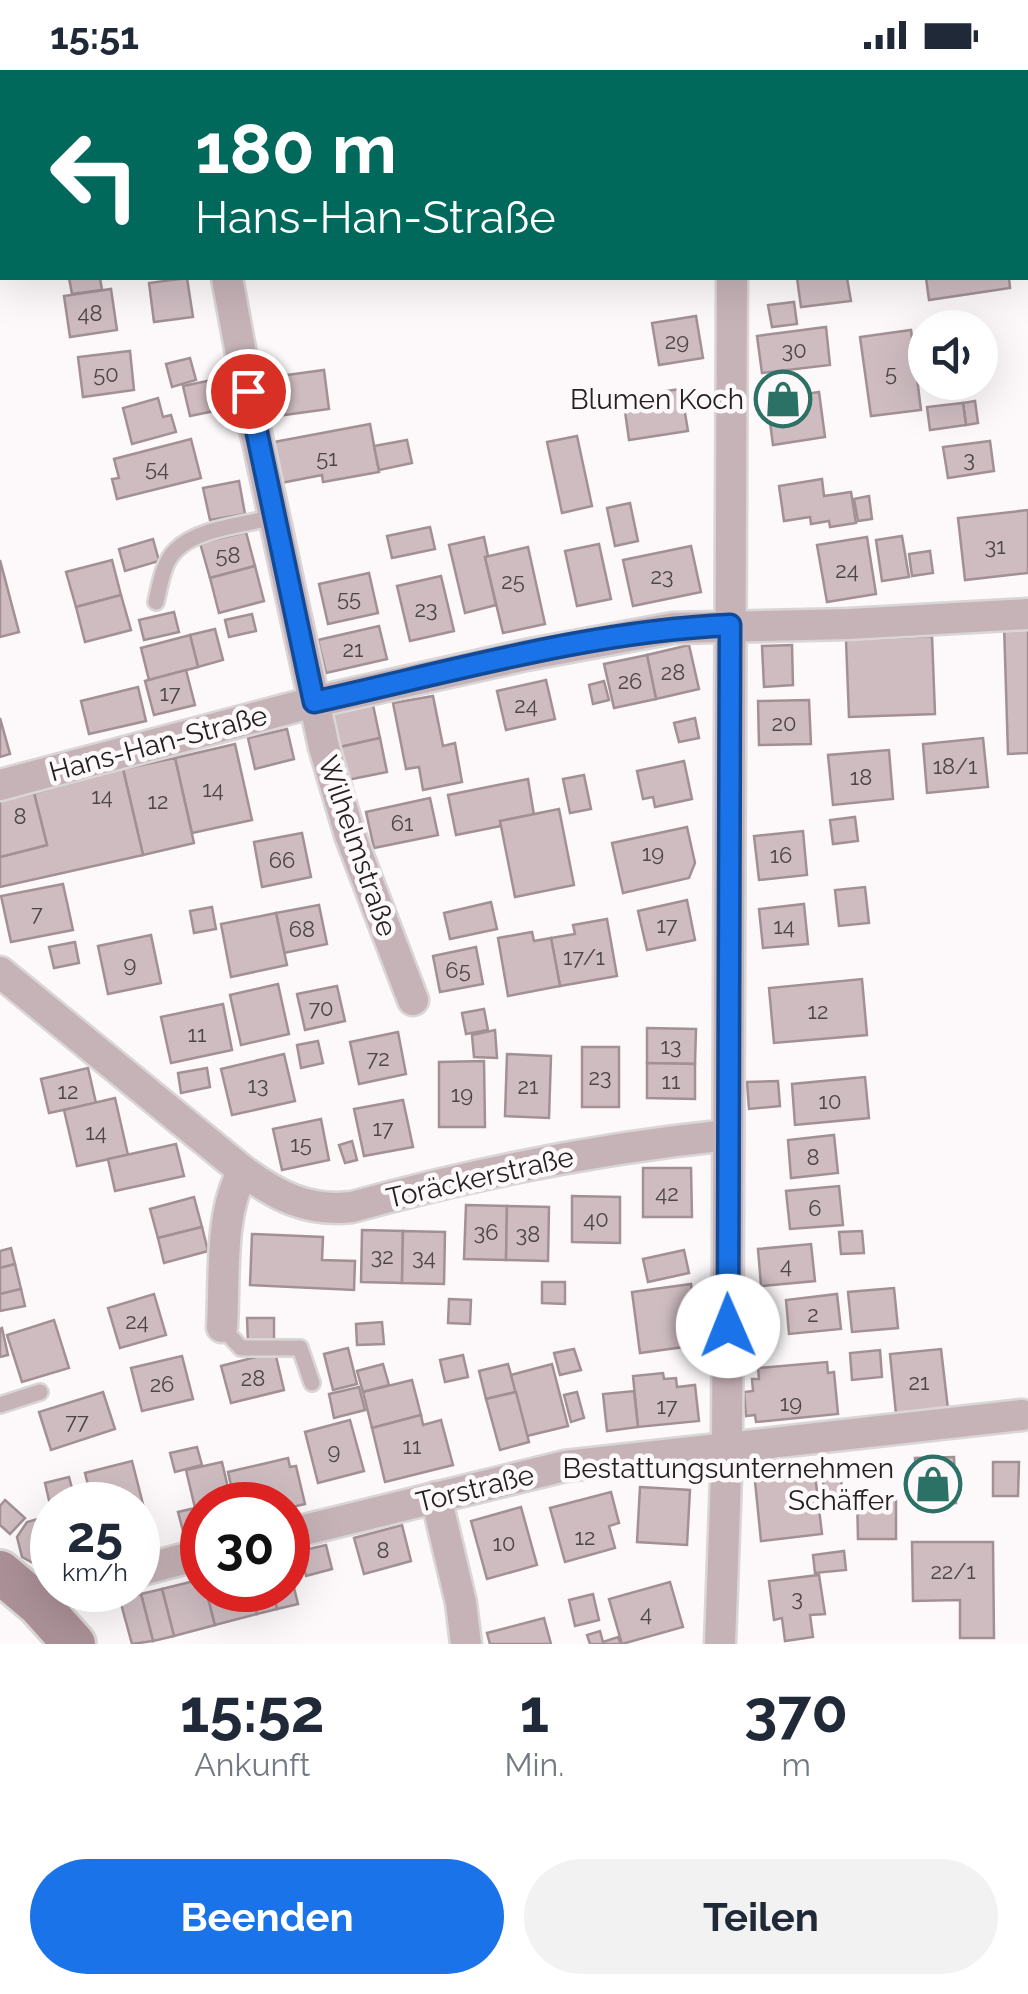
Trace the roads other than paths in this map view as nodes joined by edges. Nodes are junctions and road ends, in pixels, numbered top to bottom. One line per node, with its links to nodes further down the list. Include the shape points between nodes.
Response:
1 (227, 280): 3 (street, Wilhelmstraße)
2 (732, 280): 6 (street)
3 (274, 517): 4 (lane, via 210,534 174,552); 7 (street, Wilhelmstraße)
4 (156, 602)
5 (1028, 614): 6 (street, Hans-Han-Straße)
6 (730, 625): 7 (street, Hans-Han-Straße, via 609,639); 11 (street)
7 (314, 702): 8 (street, Hans-Han-Straße); 10 (street, Wilhelmstraße, via 350,835)
8 (0, 785)
9 (0, 972): 12 (street, Toräckerstraße)
10 (412, 1000)
11 (728, 1135): 12 (street, Toräckerstraße, via 622,1146 329,1210 280,1196); 18 (street)
12 (243, 1170): 13 (street, via 230,1207)
13 (222, 1327): 14 (lane, via 241,1348 300,1348)
14 (312, 1382)
15 (40, 1392): 16 (lane)
16 (0, 1405)
17 (1022, 1415): 18 (street, Torstraße)
18 (727, 1449): 19 (street, Torstraße, via 565,1466); 26 (street)
19 (436, 1498): 20 (street, Torstraße); 25 (street)
20 (310, 1529)
21 (0, 1572): 22 (main road)
22 (30, 1586)
23 (61, 1612): 24 (main road)
24 (74, 1644)
25 (466, 1644)
26 (720, 1644)

